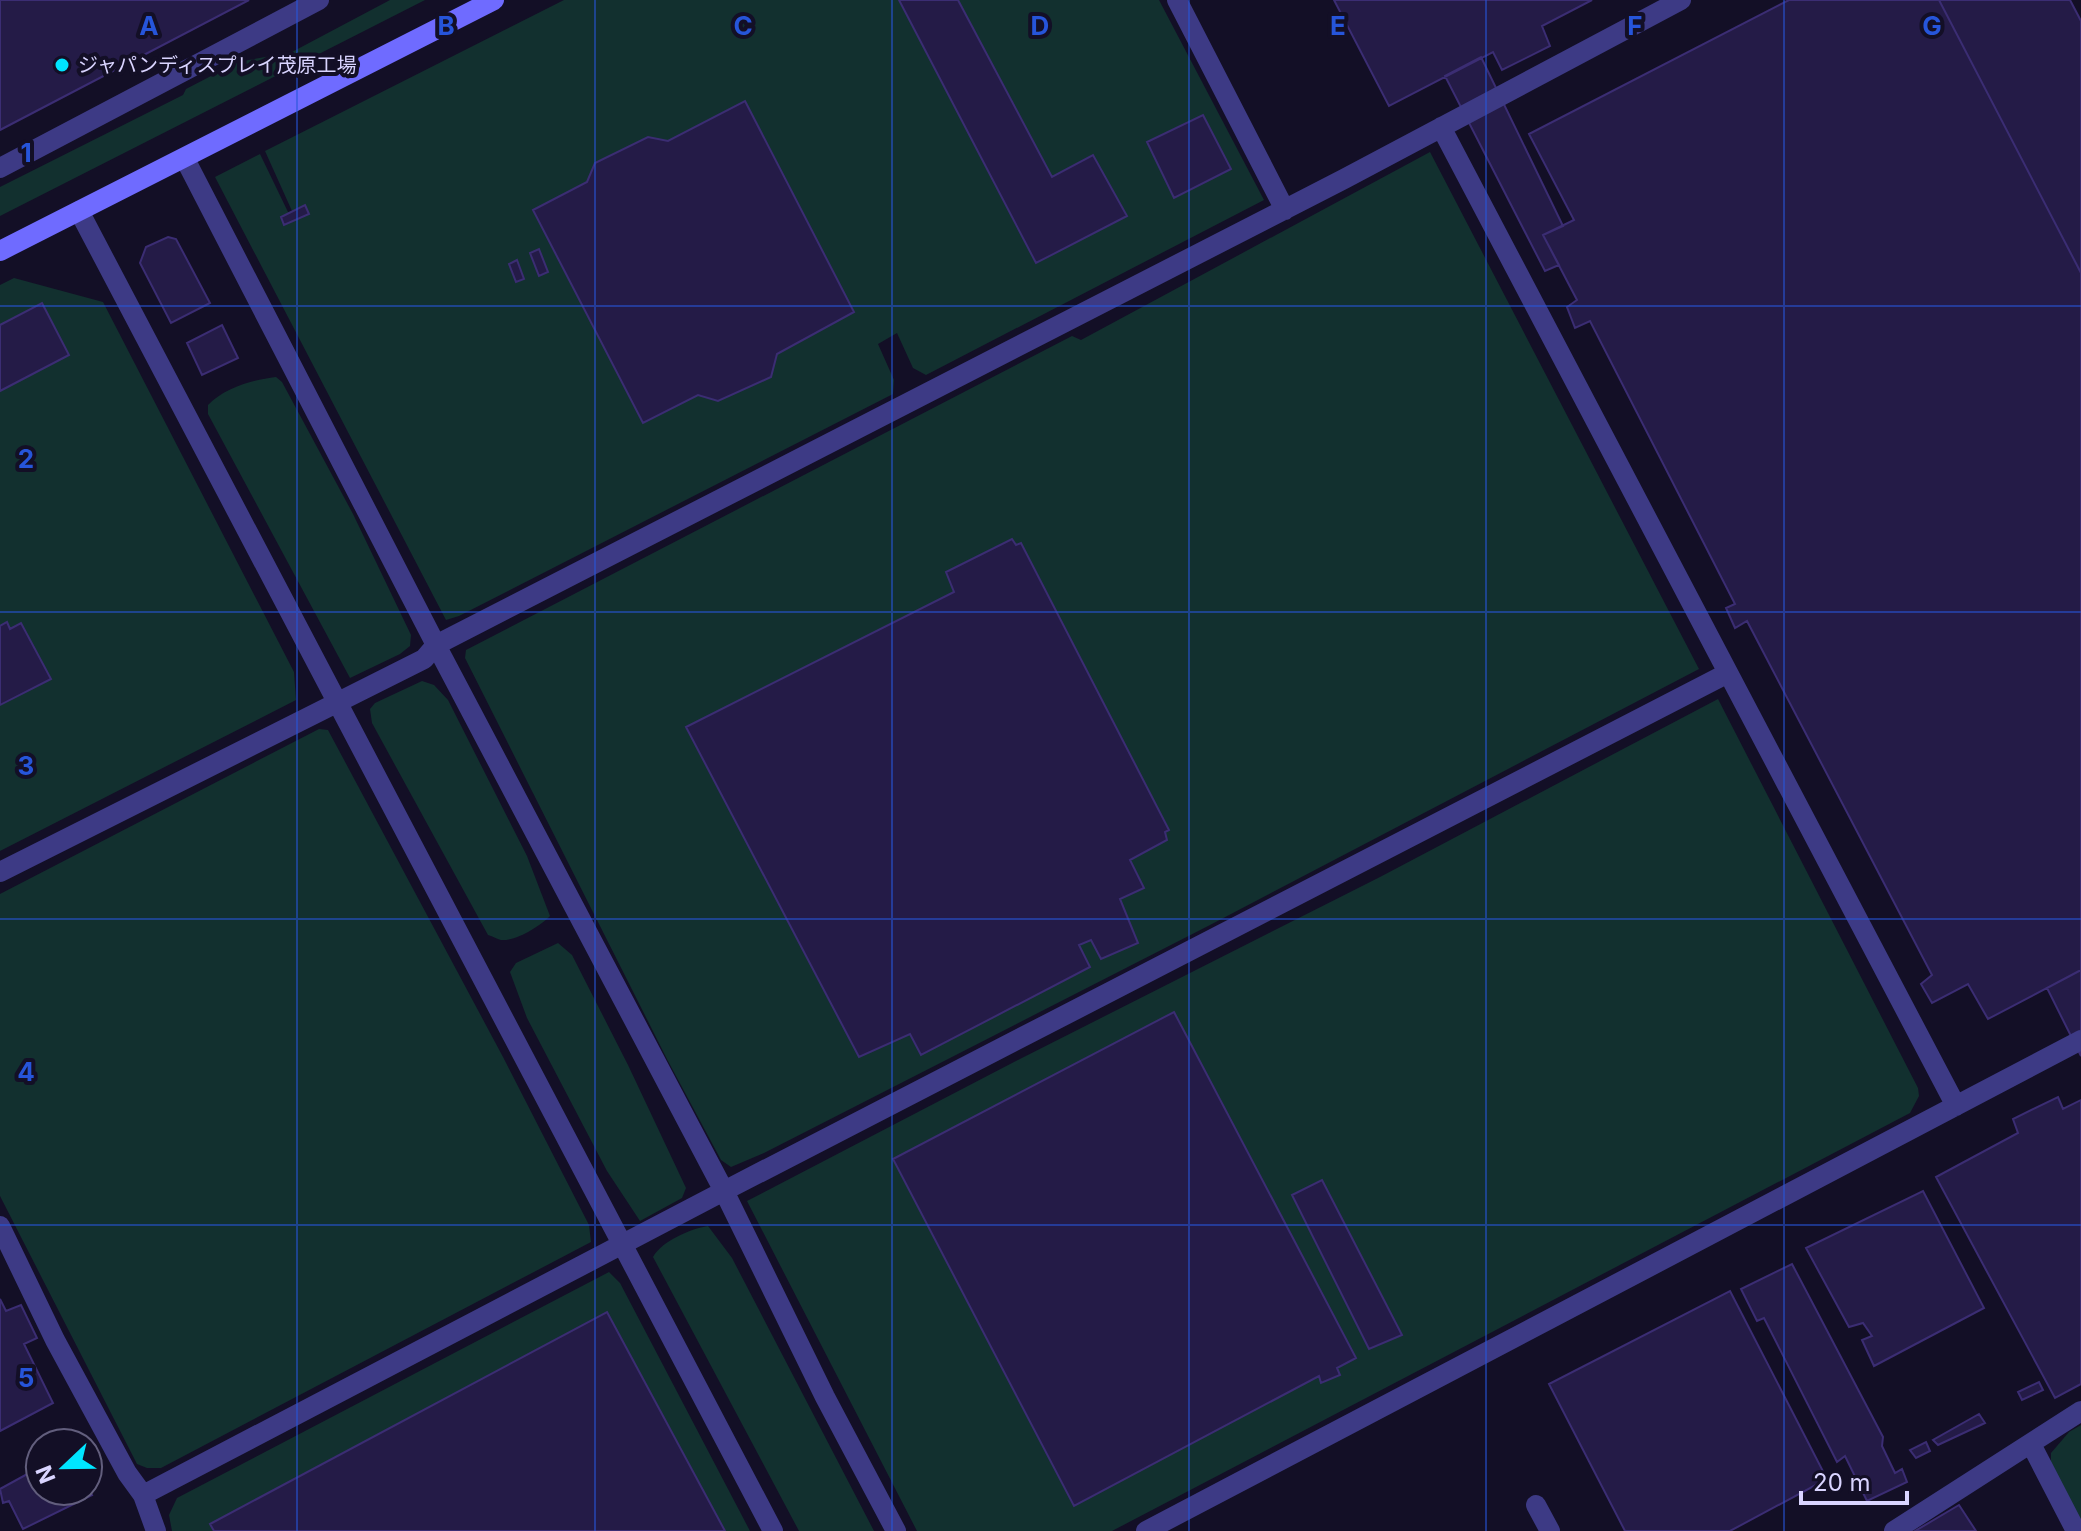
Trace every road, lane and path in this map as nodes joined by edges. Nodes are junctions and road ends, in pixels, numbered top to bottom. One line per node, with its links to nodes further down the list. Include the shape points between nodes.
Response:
1 (319, 0): 7 (street)
2 (494, 0): 6 (street)
3 (1177, 0): 8 (street)
4 (1681, 0): 5 (street)
5 (1441, 127): 8 (street); 12 (street)
6 (185, 159): 9 (street); 11 (street)
7 (0, 168)
8 (1285, 210): 11 (street)
9 (79, 211): 10 (street); 13 (street)
10 (0, 251)
11 (436, 645): 13 (street, via 424,659); 17 (street)
12 (1728, 673): 16 (street); 17 (street)
13 (338, 701): 14 (street); 19 (street)
14 (0, 872)
15 (2081, 1040): 16 (street)
16 (1956, 1106): 27 (street)
17 (724, 1191): 19 (street); 26 (street)
18 (0, 1226): 22 (street, via 62,1353)
19 (624, 1245): 22 (street); 25 (street)
20 (2081, 1411): 21 (street)
21 (2031, 1444): 29 (street); 30 (street)
22 (143, 1495): 24 (street)
23 (1536, 1505): 28 (street)
24 (156, 1531)
25 (773, 1531)
26 (896, 1531)
27 (1146, 1531)
28 (1550, 1531)
29 (1894, 1531)
30 (2076, 1531)

